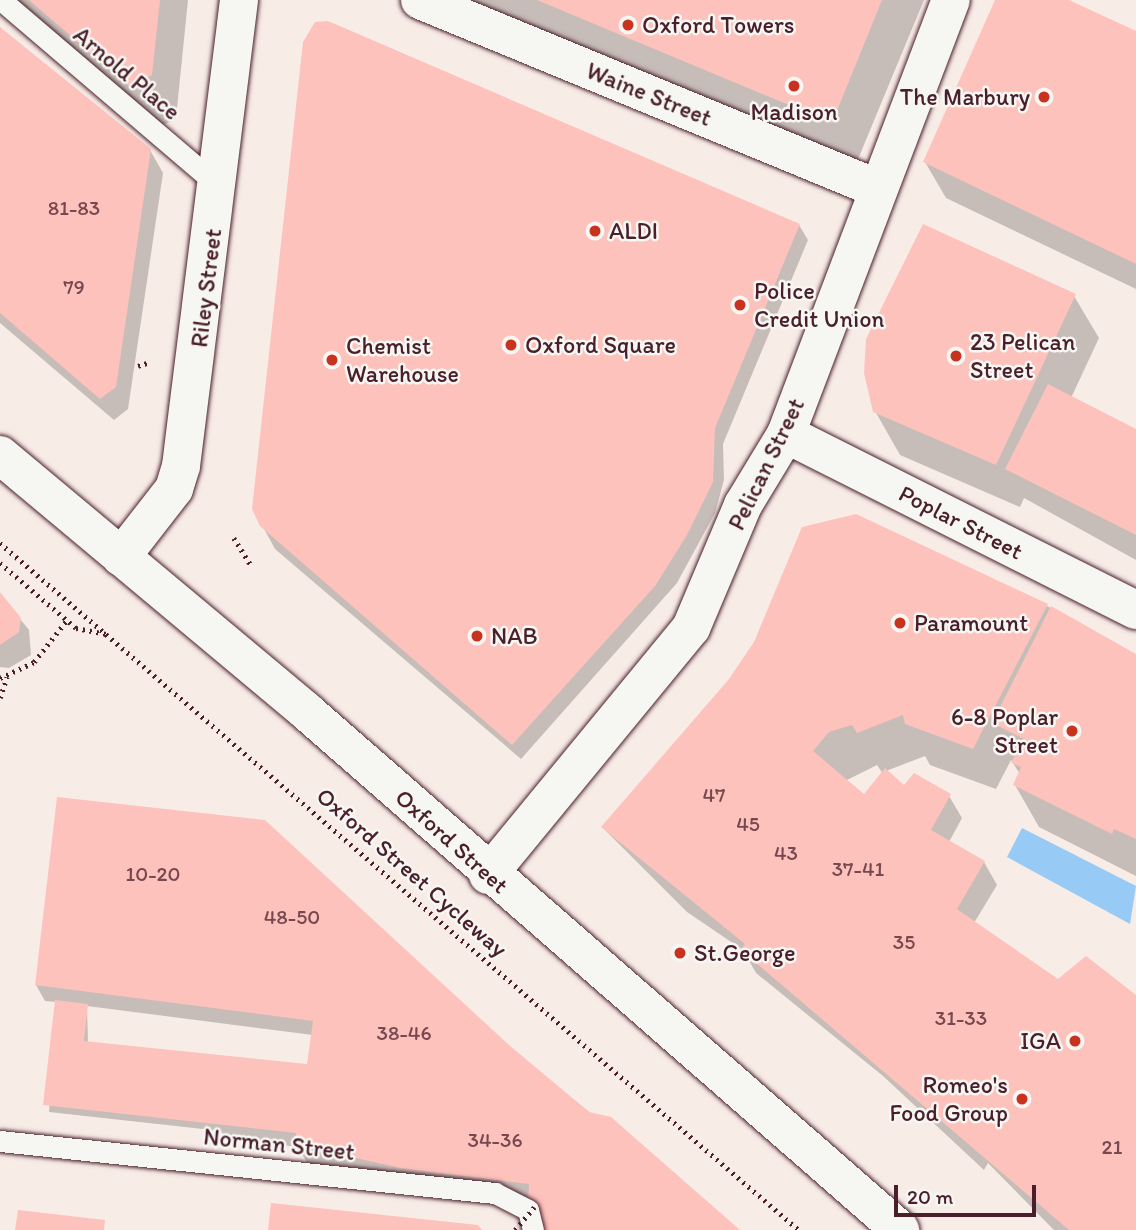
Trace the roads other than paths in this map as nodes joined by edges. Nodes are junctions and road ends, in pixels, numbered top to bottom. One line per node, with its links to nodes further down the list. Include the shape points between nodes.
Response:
1 (1, 0): 5 (lane, Arnold Place)
2 (239, 0): 5 (street, Riley Street)
3 (420, 0): 6 (street, Waine Street)
4 (951, 0): 6 (street, Pelican Street)
5 (219, 186): 9 (street, Riley Street, via 181,466 174,489)
6 (879, 189): 7 (street, Pelican Street)
7 (786, 434): 10 (street, Poplar Street); 11 (street, Pelican Street, via 743,505 691,628)
8 (0, 455): 9 (street, Oxford Street)
9 (121, 557): 11 (street, Oxford Street)
10 (1136, 610)
11 (488, 874): 14 (street, Oxford Street)
12 (0, 1141): 13 (lane, Norman Street, via 495,1193 528,1210)
13 (533, 1230)
14 (900, 1230)

